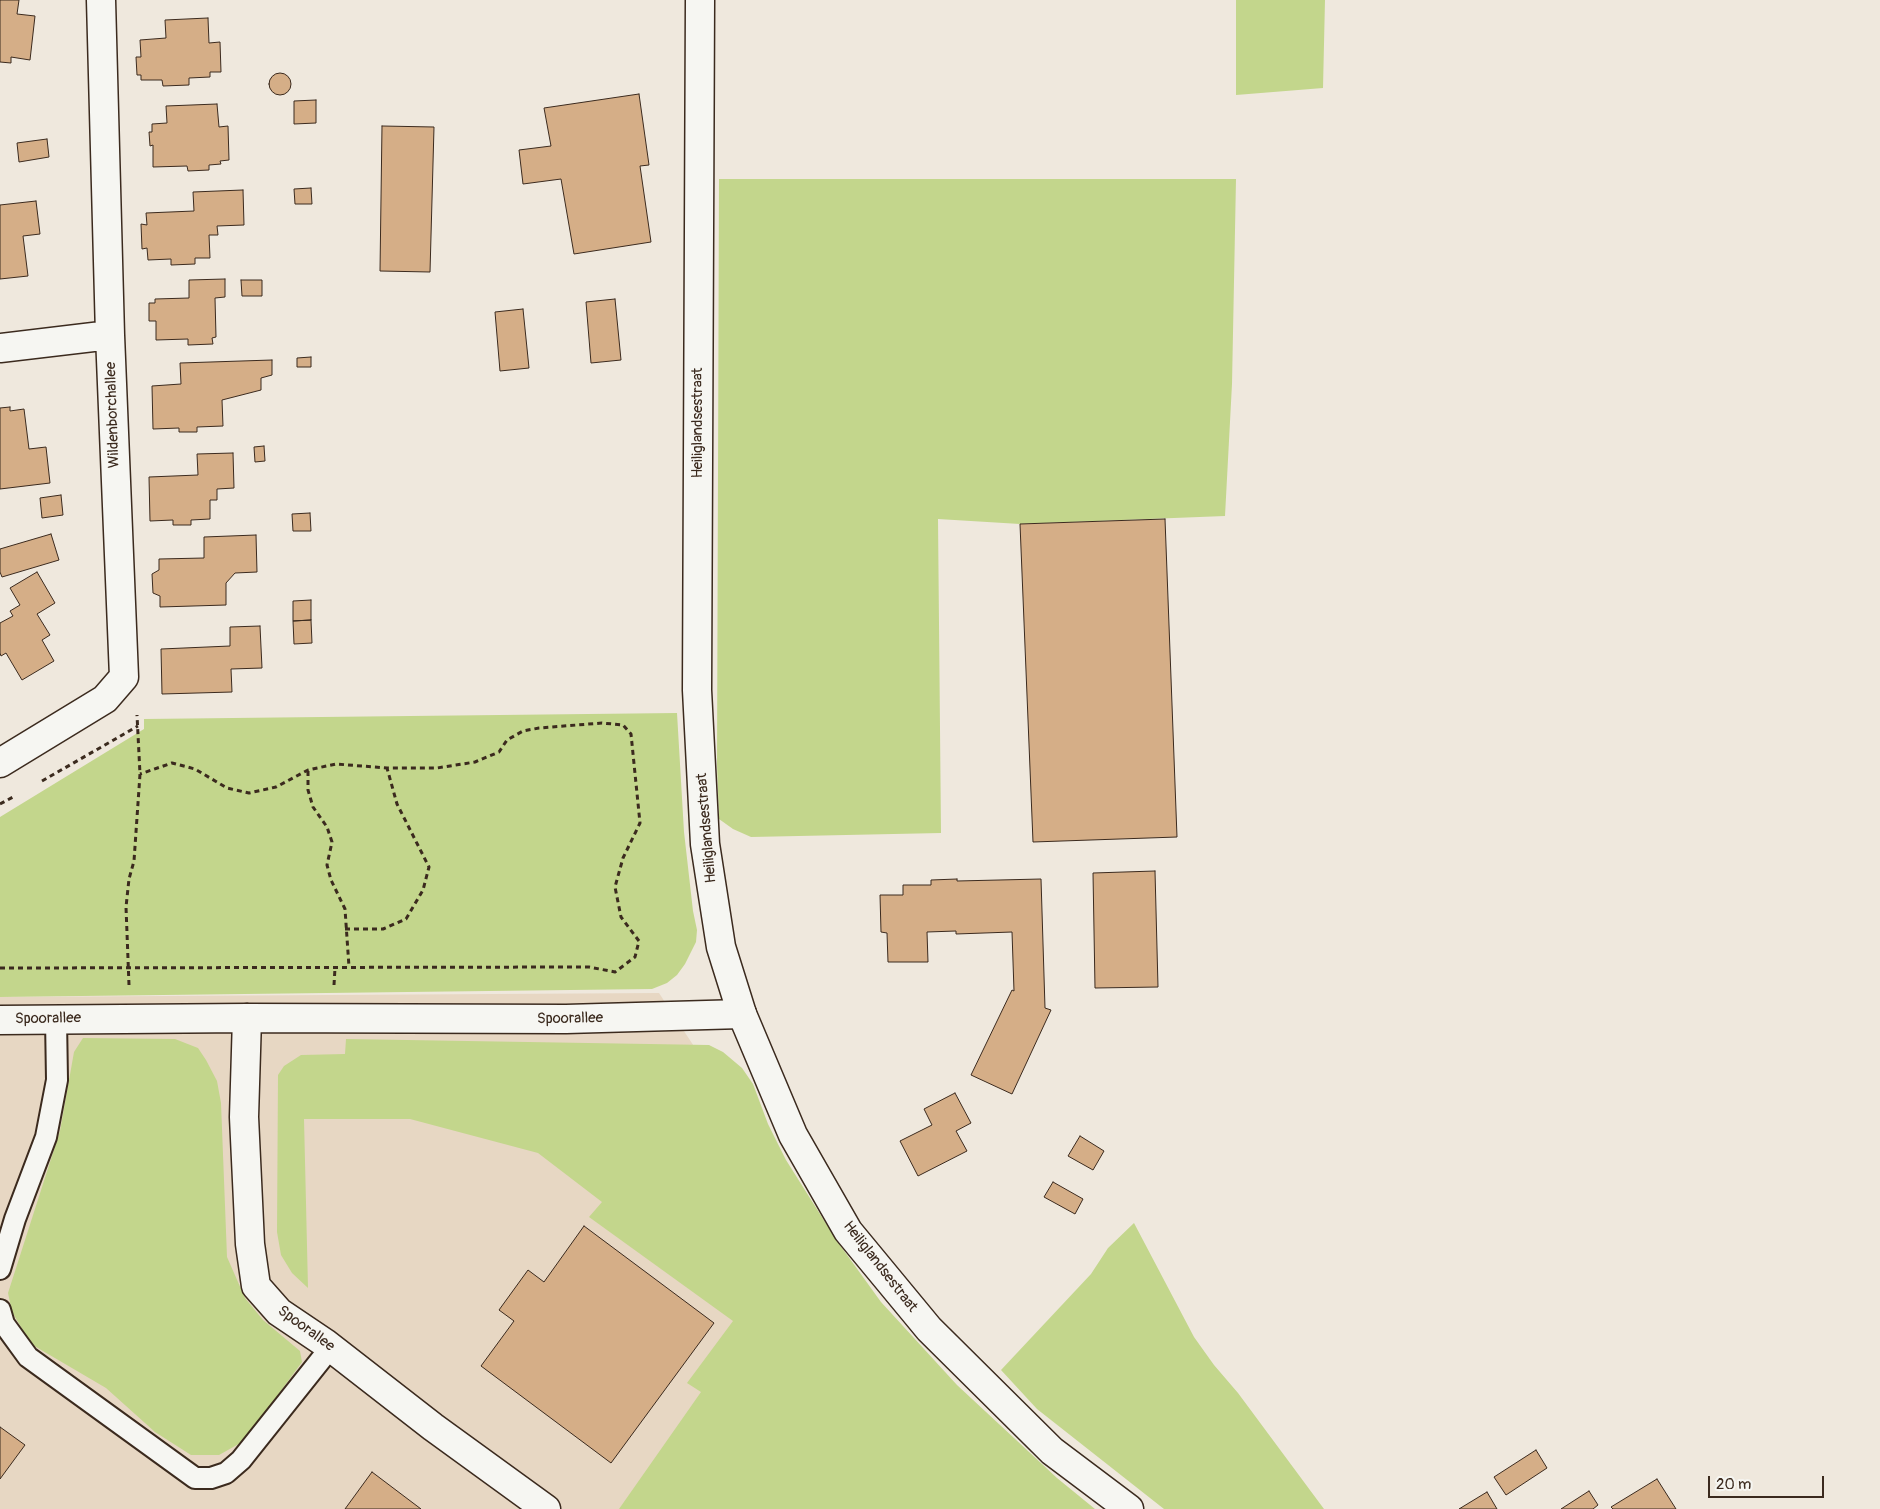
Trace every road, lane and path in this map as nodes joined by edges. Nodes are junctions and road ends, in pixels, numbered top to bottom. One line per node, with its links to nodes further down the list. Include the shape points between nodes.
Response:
1 (101, 0): 3 (street, Wildenborchallee)
2 (700, 0): 18 (street, Heiliglandsestraat, via 697,690 705,844 721,947)
3 (110, 335): 4 (street); 5 (street, Wildenborchallee)
4 (0, 348)
5 (124, 677): 6 (path, via 137,711); 7 (street, via 105,699)
6 (138, 726): 10 (path); 11 (path)
7 (0, 763)
8 (387, 768): 9 (path, via 336,764); 14 (path, via 397,804 428,867 423,890 406,918 383,930); 15 (path, via 437,768 475,762 499,752 507,740 523,731 539,728 602,723 623,725 631,734 640,823 623,858 615,886 621,917 639,941 635,957 615,972 589,967)
9 (308, 770): 10 (path, via 276,787 249,793 227,788 195,769 172,763); 14 (path, via 308,790 313,807 327,827 332,842 327,865 345,909)
10 (140, 774): 17 (path, via 134,861 126,907)
11 (35, 785)
12 (17, 795): 13 (path)
13 (0, 804)
14 (345, 929): 15 (path)
15 (349, 967): 17 (path)
16 (0, 968): 17 (path)
17 (129, 968): 19 (path)
18 (742, 1014): 20 (street, Spoorallee, via 566,1019); 27 (street, Heiliglandsestraat, via 793,1135 848,1231 936,1336 1052,1451)
19 (129, 1018): 20 (street, Spoorallee); 21 (street, Spoorallee)
20 (247, 1018): 25 (street, Spoorallee, via 244,1117 250,1244 256,1286 279,1312)
21 (56, 1019): 22 (street, Spoorallee); 23 (lane, via 56,1080 50,1122)
22 (0, 1020)
23 (0, 1269)
24 (0, 1310): 25 (lane, via 4,1324 28,1357 196,1478 226,1473 241,1460)
25 (331, 1347): 26 (street, Spoorallee)
26 (529, 1504)
27 (1129, 1509)

